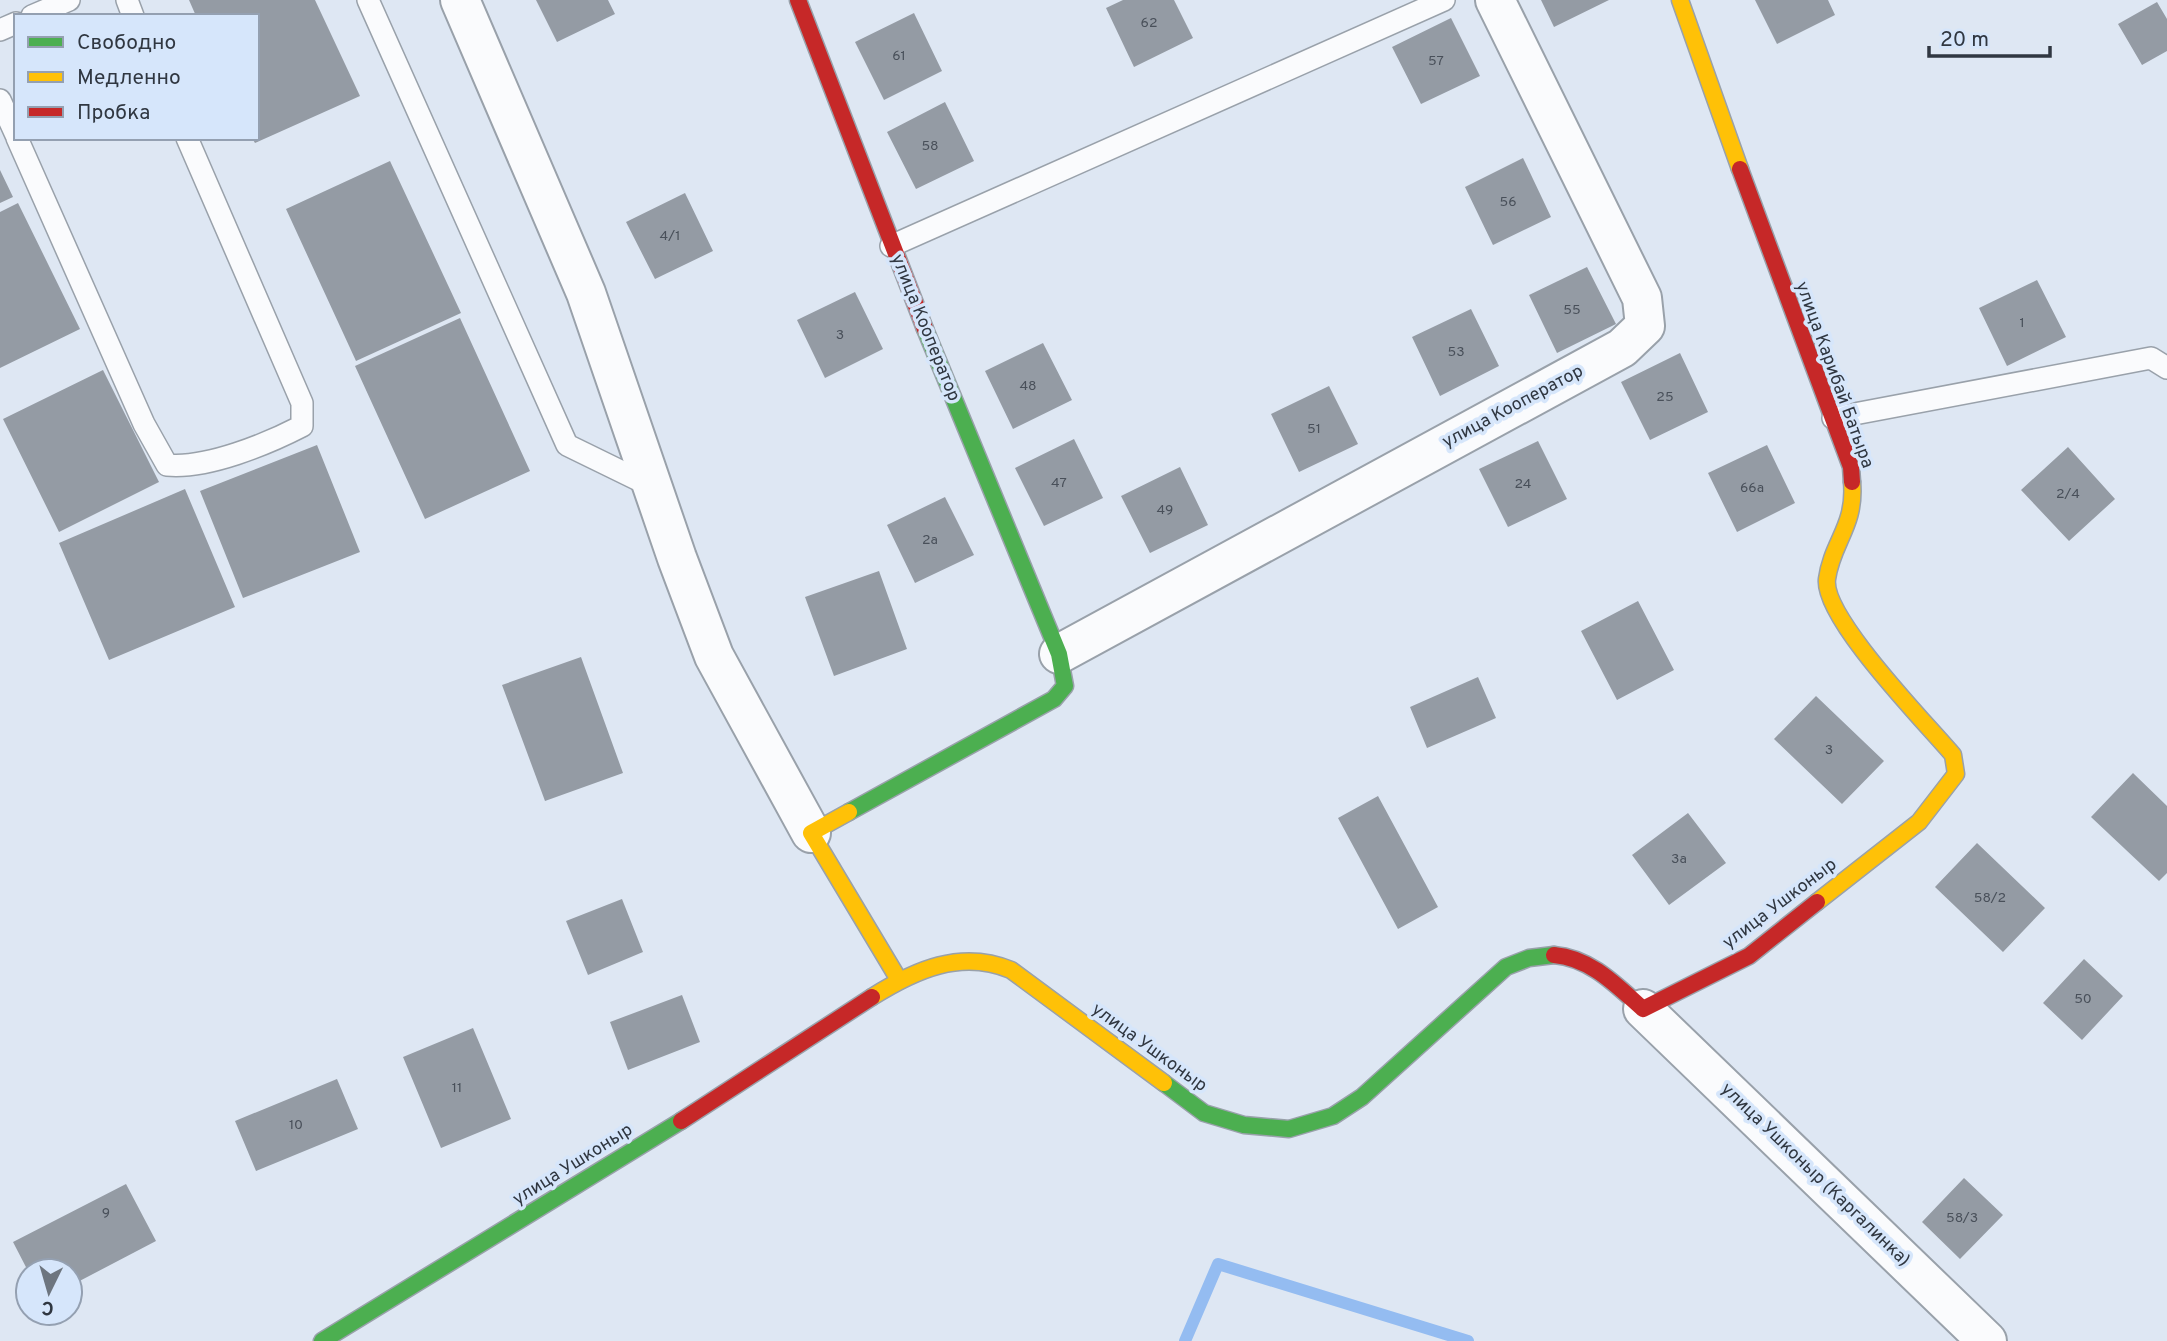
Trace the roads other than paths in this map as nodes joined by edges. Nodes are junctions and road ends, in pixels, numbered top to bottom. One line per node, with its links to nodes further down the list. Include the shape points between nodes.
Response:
1 (69, 0): 8 (lane)
2 (368, 0): 16 (lane, via 568,445)
3 (460, 0): 16 (street, via 586,293)
4 (798, 0): 13 (street, улица Кооператор)
5 (1444, 0): 13 (lane)
6 (1495, 0): 17 (street, улица Кооператор, via 1642,298 1644,326 1622,348)
7 (1680, 0): 15 (street, улица Карибай Батыра)
8 (37, 14)
9 (0, 100): 10 (lane)
10 (14, 130)
11 (18, 140): 12 (lane, via 144,424 167,466 188,467 302,426 302,403)
12 (188, 140)
13 (891, 246): 17 (street, улица Кооператор)
14 (2167, 368): 15 (lane, via 2151,358)
15 (1833, 418): 18 (street, улица Карибай Батыра, via 1851,467 1854,506 1827,580 1832,602 1855,641 1953,755)
16 (653, 487): 19 (street, via 714,656)
17 (1059, 654): 19 (street, улица Кооператор, via 1065,686 1054,699)
18 (1956, 774): 21 (street, улица Ушконыр, via 1919,822 1749,956)
19 (811, 833): 20 (street)
20 (899, 980): 21 (street, улица Ушконыр, via 950,960 988,958 1011,970 1204,1113 1244,1125 1289,1129 1333,1116 1362,1097 1506,967 1531,956 1556,953 1585,961); 22 (street, улица Ушконыр, via 600,1173)
21 (1643, 1010): 23 (street, улица Ушконыр (Каргалинка))
22 (322, 1341)
23 (1987, 1341)

